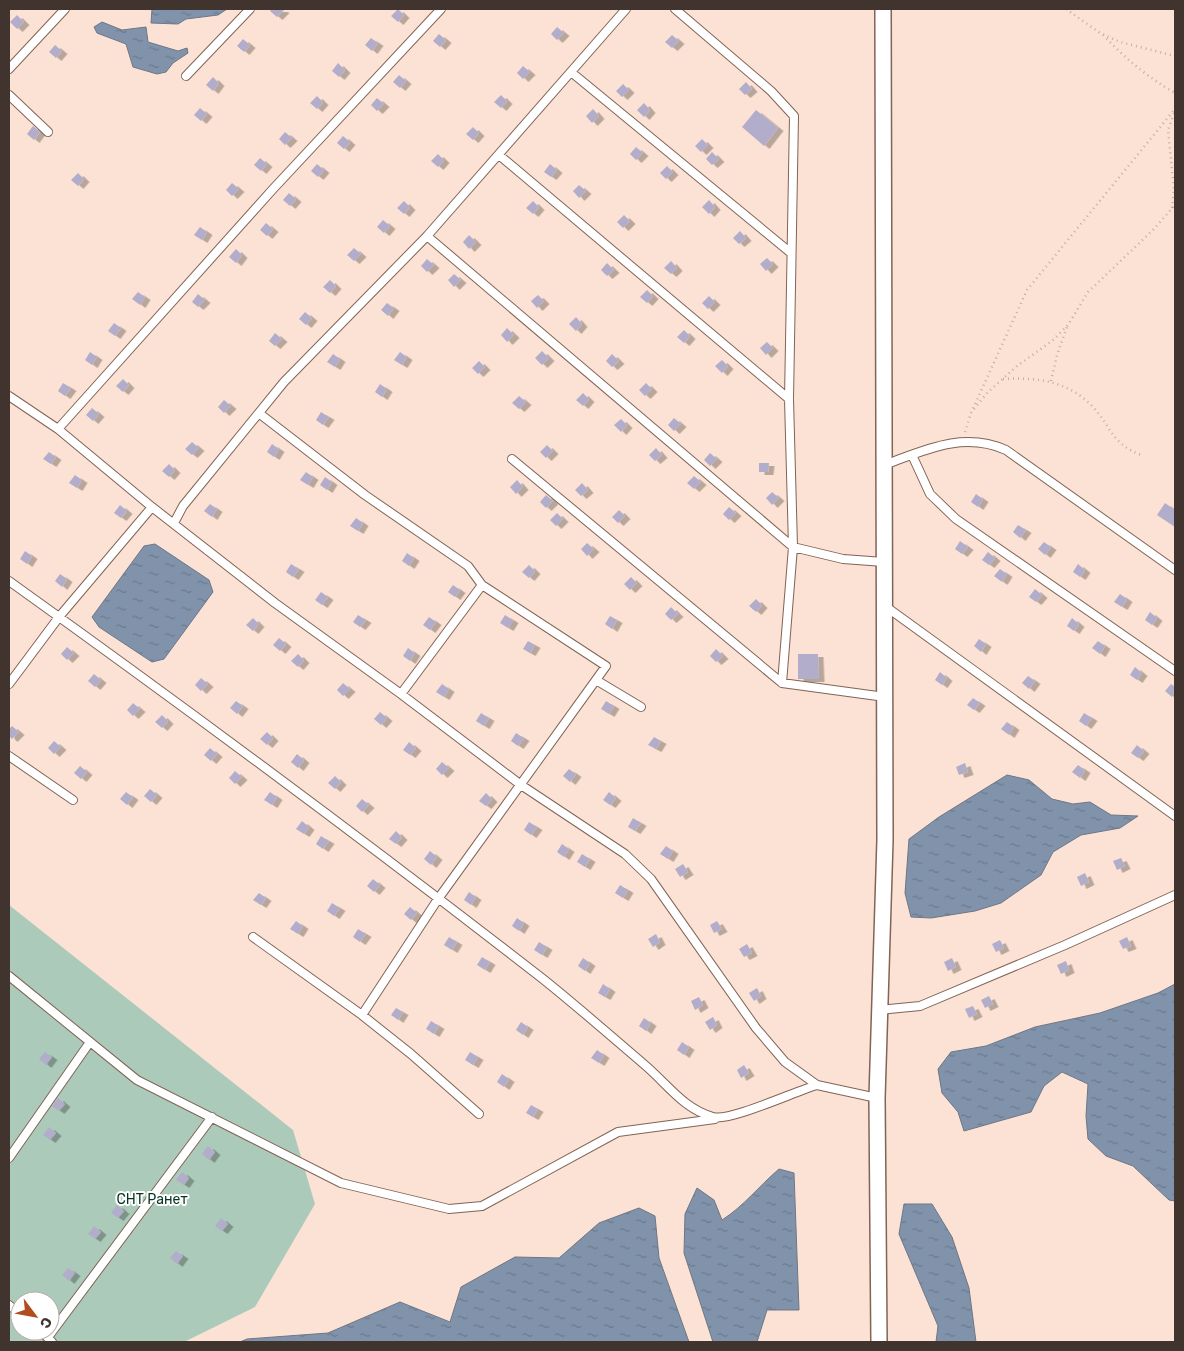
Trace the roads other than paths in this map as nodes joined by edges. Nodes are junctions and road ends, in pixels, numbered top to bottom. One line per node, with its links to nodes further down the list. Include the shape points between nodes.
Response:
1 (66, 9): 7 (lane)
2 (250, 9): 9 (lane)
3 (441, 9): 18 (lane, via 273,189)
4 (626, 9): 8 (lane)
5 (676, 9): 14 (lane, via 771,91 794,116)
6 (883, 9): 21 (street)
7 (9, 69)
8 (571, 72): 12 (lane); 14 (lane)
9 (186, 76)
10 (9, 95): 11 (lane)
11 (48, 132)
12 (499, 154): 13 (lane); 16 (lane)
13 (427, 236): 17 (lane, via 284,382); 24 (lane)
14 (791, 253): 16 (lane)
15 (9, 396): 18 (lane)
16 (789, 400): 24 (lane)
17 (260, 414): 23 (lane, via 183,506); 28 (lane, via 365,495 468,566)
18 (58, 429): 22 (lane)
19 (912, 455): 21 (lane); 26 (lane, via 962,442 989,443 1006,450); 31 (lane, via 930,494 956,519)
20 (512, 459): 33 (lane)
21 (884, 465): 25 (street)
22 (152, 507): 23 (lane); 30 (lane)
23 (174, 523): 35 (lane, via 275,603)
24 (793, 547): 25 (lane, via 819,555); 33 (lane)
25 (884, 562): 29 (street)
26 (1175, 570)
27 (9, 581): 30 (lane)
28 (482, 585): 32 (lane, via 606,666); 35 (lane)
29 (885, 606): 36 (street); 41 (lane)
30 (59, 617): 34 (lane); 43 (lane, via 308,798)
31 (1175, 671)
32 (596, 680): 37 (lane); 39 (lane)
33 (782, 683): 36 (lane)
34 (9, 684)
35 (401, 694): 39 (lane)
36 (885, 697): 46 (street, via 885,840)
37 (642, 707)
38 (9, 756): 40 (lane)
39 (522, 786): 43 (lane); 49 (lane, via 625,854 651,879 756,1028 785,1062)
40 (73, 800)
41 (1175, 816)
42 (1175, 895): 46 (lane, via 920,1006)
43 (438, 899): 47 (lane); 53 (lane, via 546,981 679,1098 698,1112)
44 (253, 937): 47 (lane)
45 (9, 976): 48 (lane)
46 (879, 1010): 50 (street)
47 (362, 1016): 51 (lane)
48 (90, 1042): 52 (lane, via 137,1080); 54 (lane)
49 (817, 1085): 50 (lane); 53 (lane, via 739,1114)
50 (877, 1098): 56 (street)
51 (479, 1114)
52 (212, 1118): 53 (lane, via 341,1183 449,1209 482,1206 618,1132); 55 (lane)
53 (717, 1118)
54 (9, 1158)
55 (60, 1325)
56 (879, 1342)

